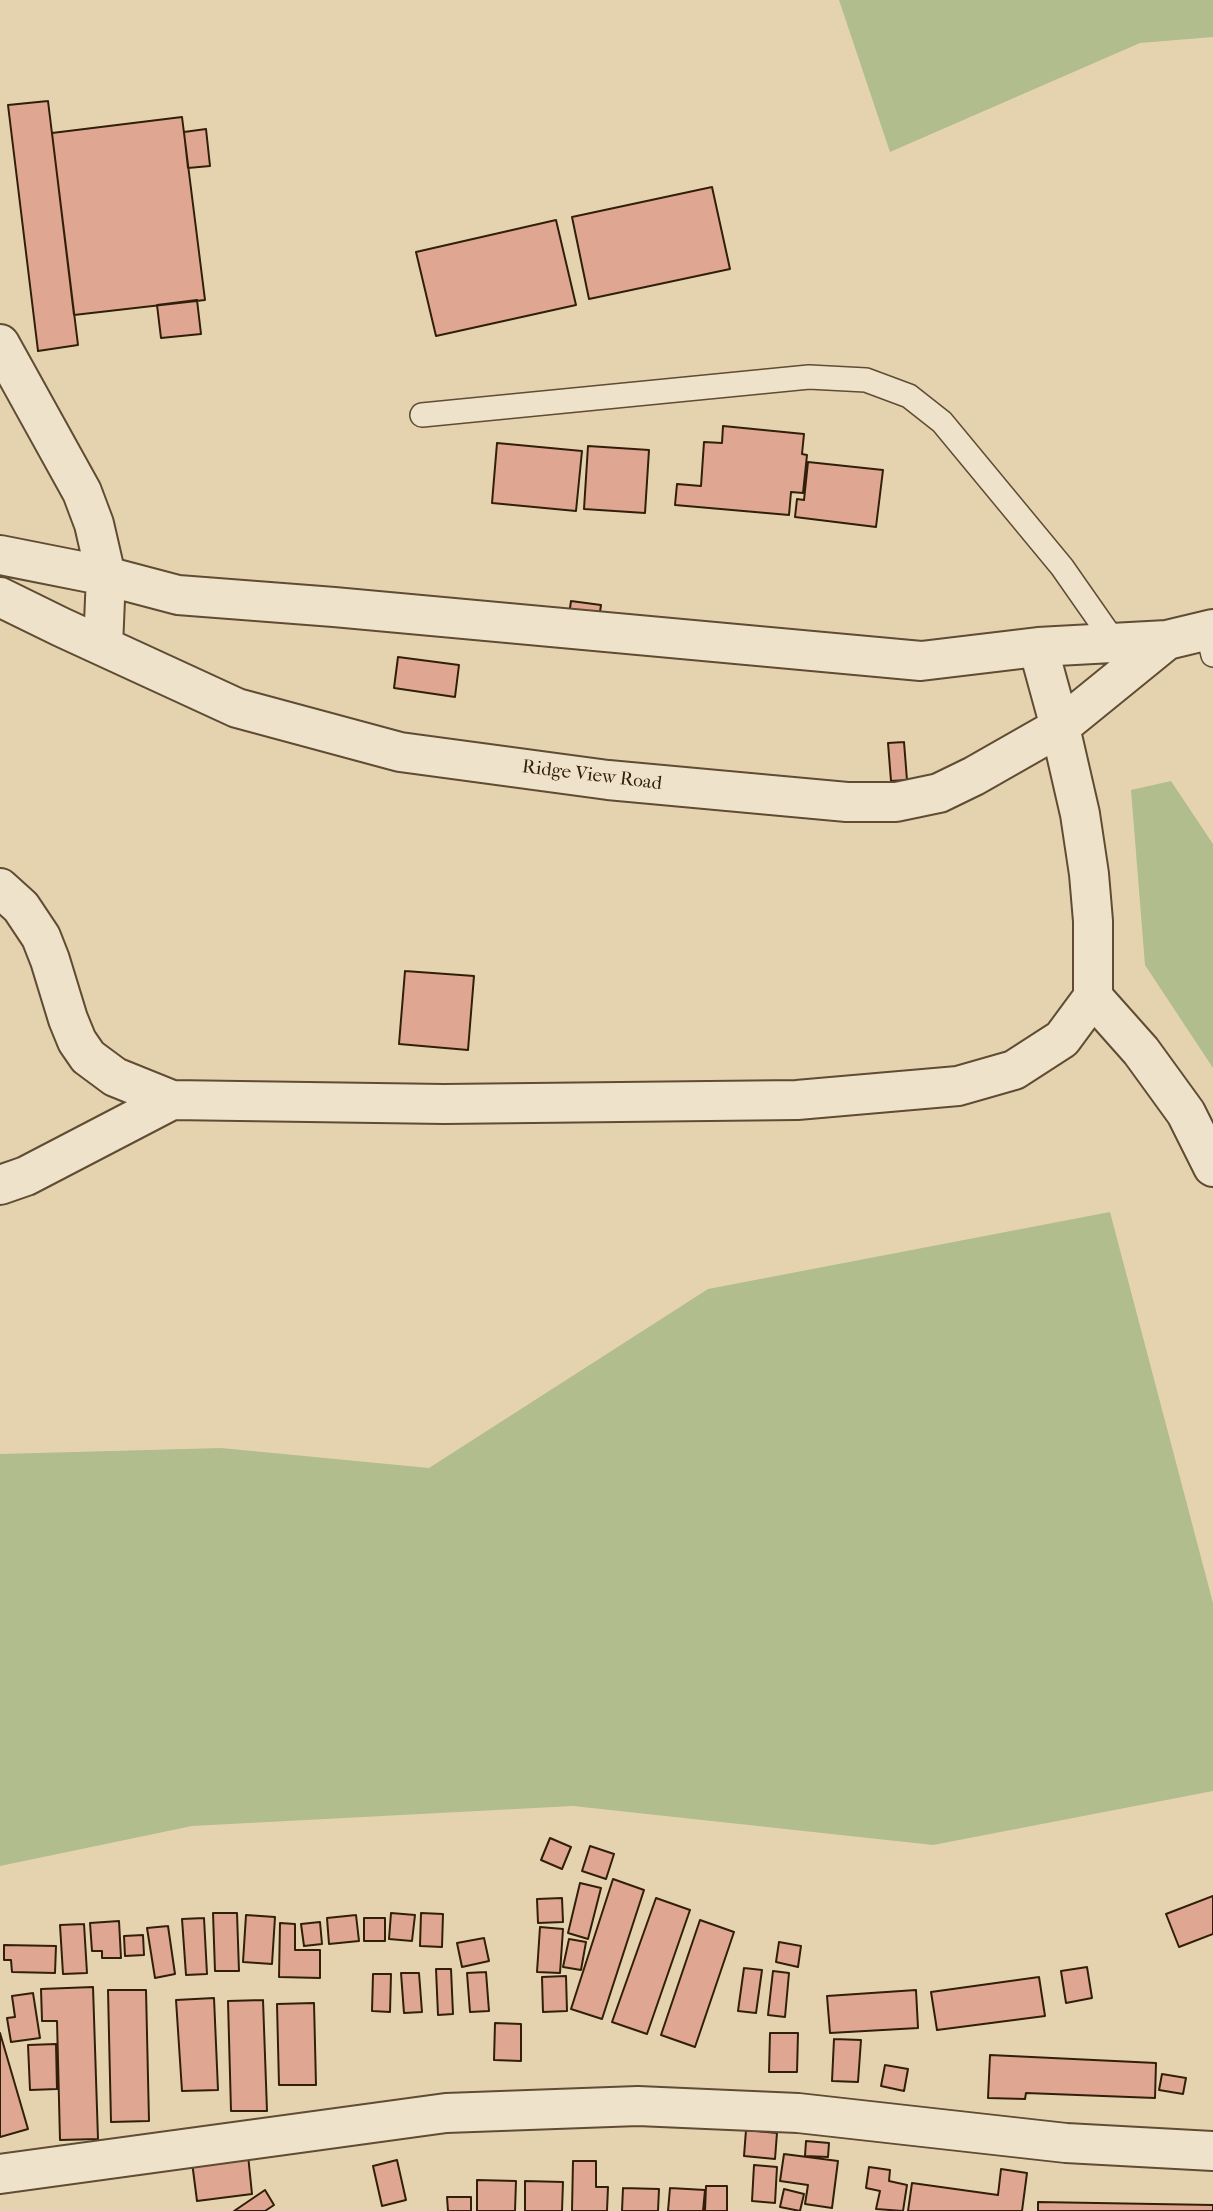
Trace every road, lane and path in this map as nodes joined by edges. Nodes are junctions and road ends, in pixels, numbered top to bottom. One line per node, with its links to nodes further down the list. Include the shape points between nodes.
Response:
1 (0, 344): 2 (street)
2 (13, 388): 5 (street, via 82,492)
3 (422, 415): 10 (lane, via 808,377 866,380 909,396 942,422 1062,567)
4 (0, 555): 5 (street)
5 (106, 576): 8 (street); 9 (street, via 178,595 846,656 921,661)
6 (0, 597): 8 (street, Ridge View Road)
7 (1211, 638): 10 (street, via 1167,640)
8 (103, 646): 11 (street, Ridge View Road, via 237,708 400,752 608,780 847,802 896,802 939,793)
9 (1038, 647): 10 (street); 11 (street)
10 (1124, 656): 11 (street, Ridge View Road)
11 (1060, 727): 13 (street, via 1089,873)
12 (0, 888): 14 (street, via 21,907 41,937 68,1019 88,1057 115,1077)
13 (1093, 997): 14 (street, via 1062,1039 1014,1070 958,1086 797,1100 457,1104); 15 (street, via 1186,1112)
14 (172, 1100): 16 (street)
15 (1213, 1167)
16 (0, 1185)
17 (1213, 2151): 18 (street, via 1066,2143 798,2113 638,2106 446,2112)
18 (0, 2174)

